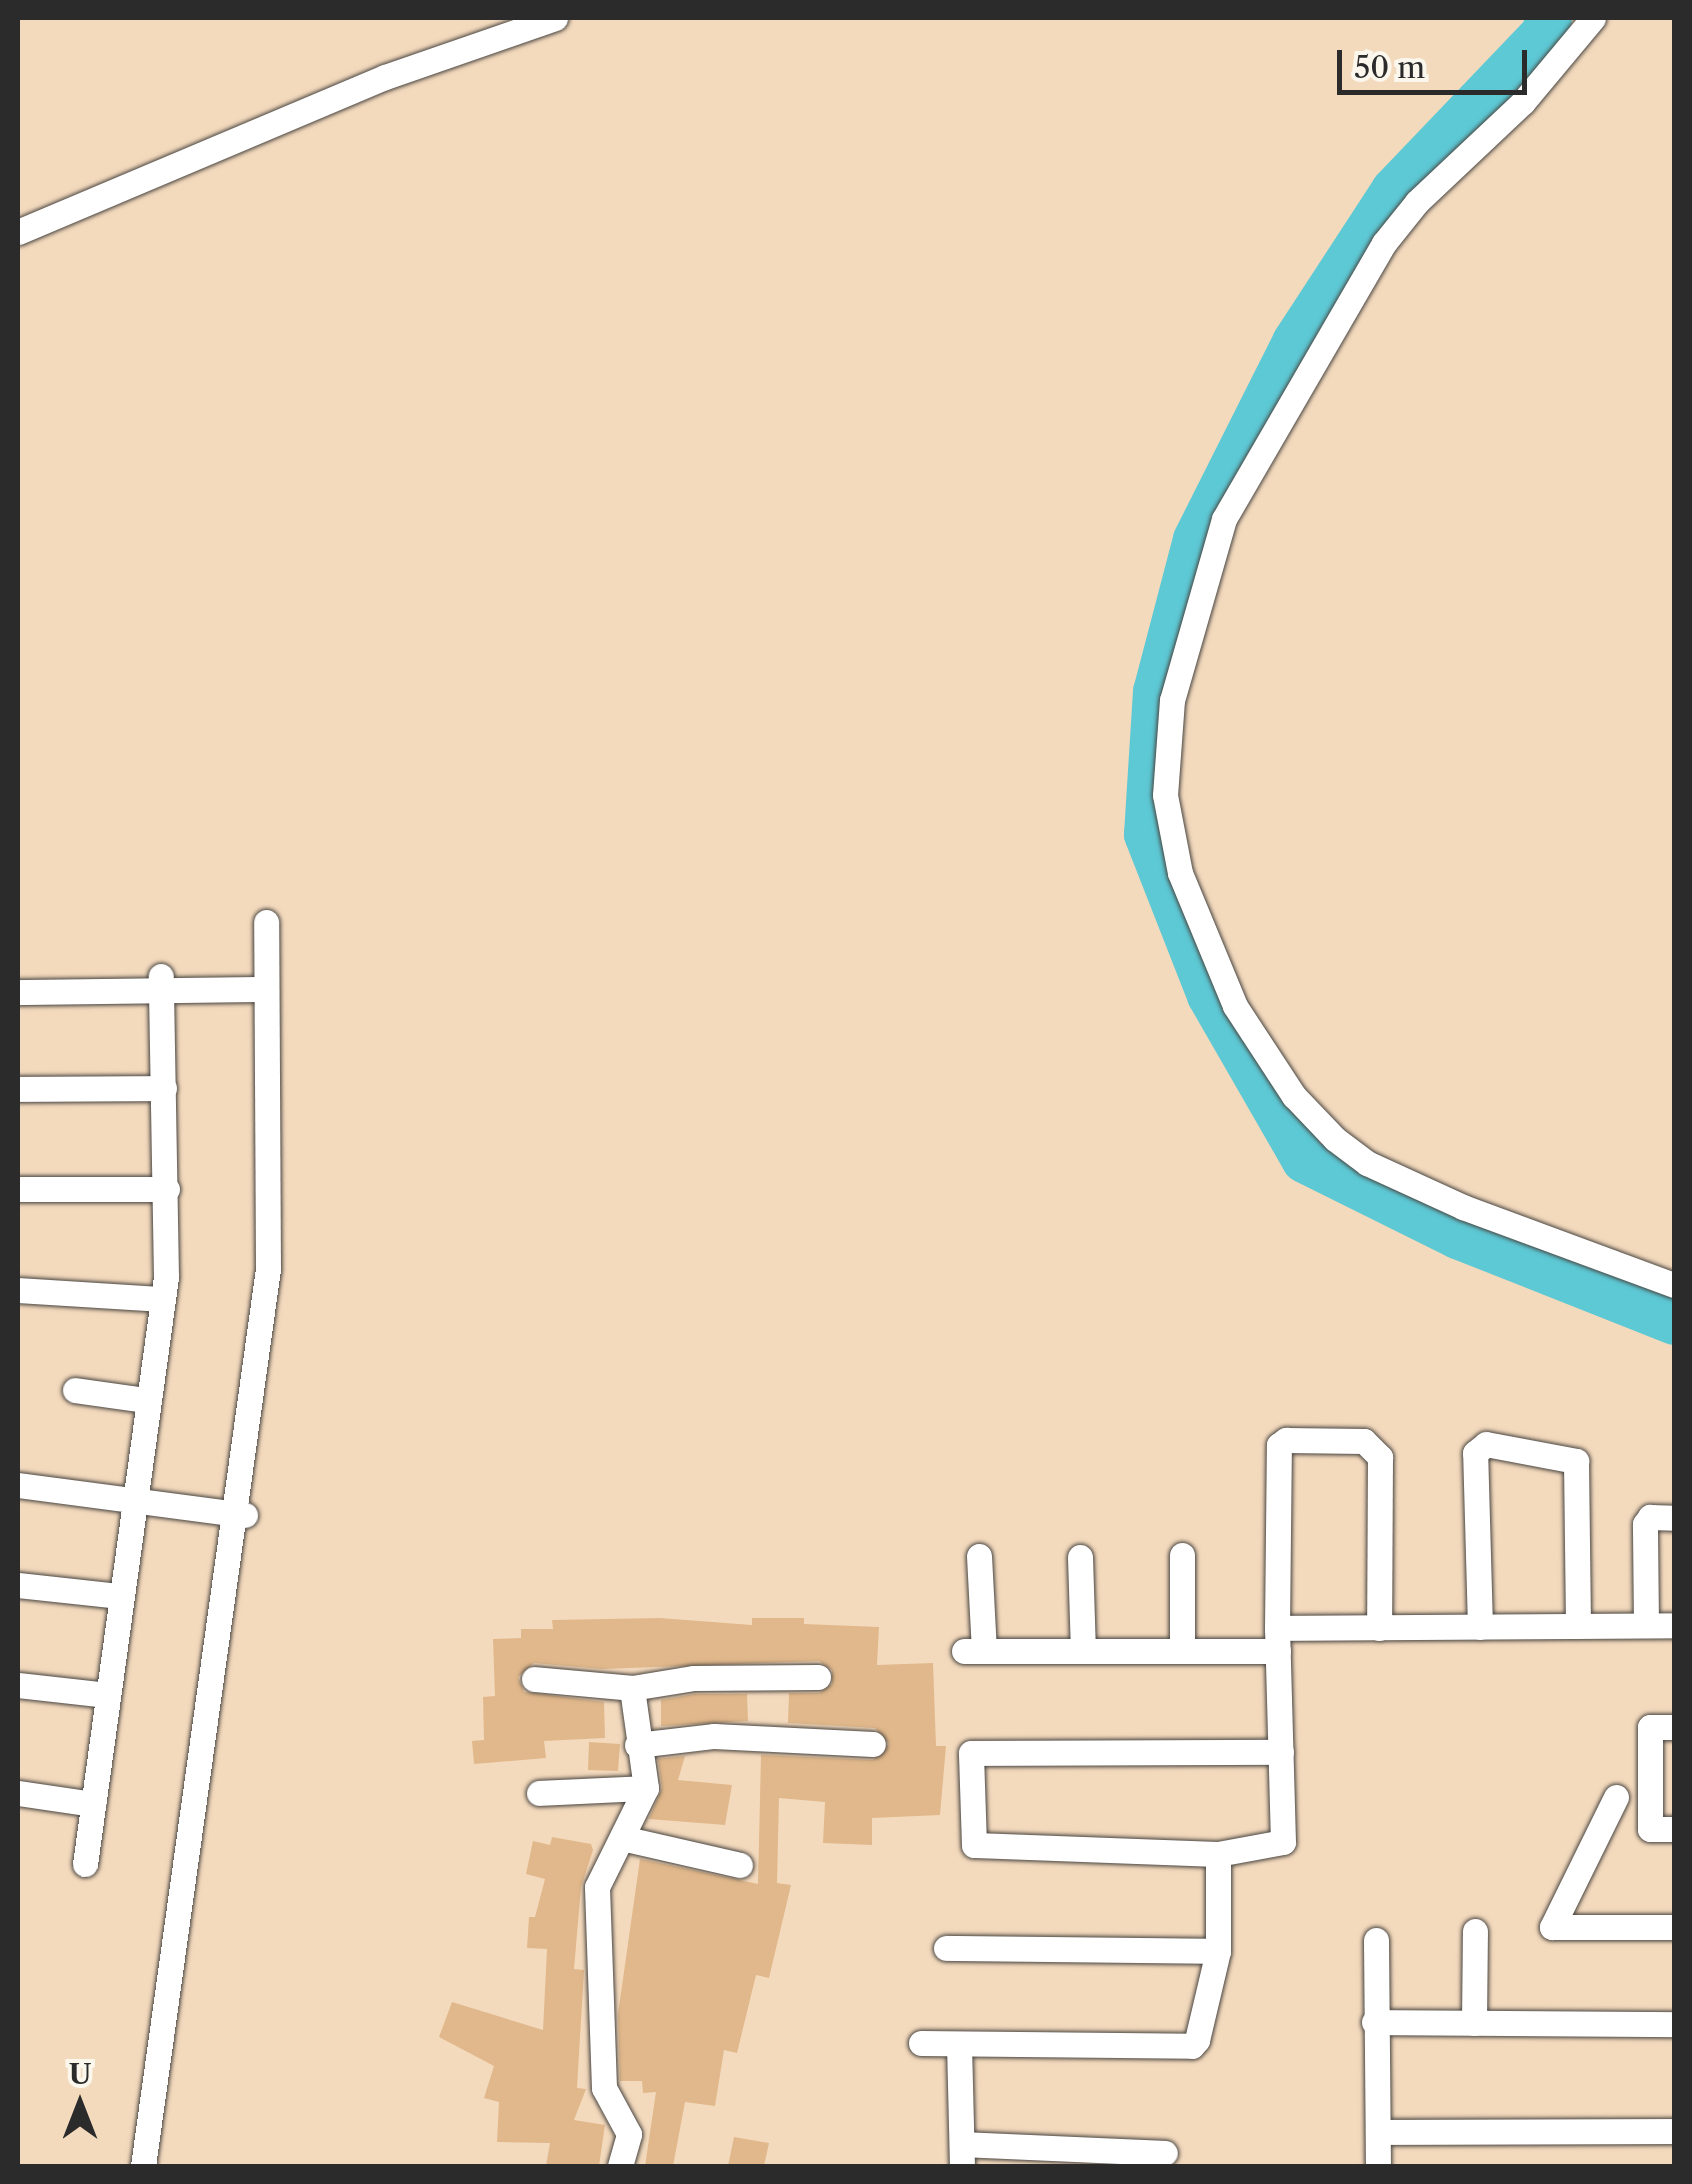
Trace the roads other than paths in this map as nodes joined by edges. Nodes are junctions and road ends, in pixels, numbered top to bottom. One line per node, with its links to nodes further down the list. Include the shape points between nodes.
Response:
1 (555, 18): 3 (street, via 385,77)
2 (1594, 18): 12 (street, via 1523,102 1417,202 1384,243 1224,519 1172,700 1165,796 1180,873 1235,1006 1294,1096 1335,1138 1367,1163 1464,1207)
3 (18, 232)
4 (266, 922): 6 (street)
5 (161, 983): 6 (street); 7 (street); 8 (street)
6 (265, 989): 19 (street, via 268,1269)
7 (18, 992)
8 (164, 1088): 9 (street); 11 (street)
9 (18, 1089)
10 (18, 1189): 11 (street)
11 (167, 1189): 14 (street)
12 (1674, 1285)
13 (18, 1290): 14 (street)
14 (163, 1299): 16 (street)
15 (75, 1390): 16 (street)
16 (146, 1400): 18 (street)
17 (18, 1485): 18 (street)
18 (132, 1499): 19 (street); 25 (street)
19 (240, 1514): 67 (street)
20 (1674, 1518): 26 (street, via 1650,1518 1646,1524)
21 (1182, 1555): 33 (street)
22 (980, 1556): 32 (street, via 974,1651)
23 (1080, 1557): 32 (street)
24 (18, 1585): 25 (street)
25 (120, 1596): 38 (street)
26 (1646, 1625): 27 (street); 28 (street)
27 (1674, 1625)
28 (1578, 1626): 29 (street); 29 (street, via 1576,1461 1486,1444 1475,1453)
29 (1480, 1627): 30 (street)
30 (1379, 1628): 31 (street); 31 (street, via 1380,1458 1364,1441 1286,1440 1279,1445)
31 (1278, 1640): 33 (street); 42 (street)
32 (1082, 1651): 33 (street)
33 (1182, 1651)
34 (818, 1676): 37 (street, via 723,1676)
35 (534, 1679): 37 (street)
36 (18, 1685): 38 (street)
37 (632, 1688): 41 (street)
38 (107, 1696): 47 (street)
39 (1674, 1727): 48 (street, via 1650,1727 1650,1829)
40 (873, 1744): 41 (street, via 714,1736)
41 (637, 1745): 43 (street)
42 (1281, 1752): 50 (street, via 1284,1842); 50 (street, via 970,1753 974,1846)
43 (646, 1788): 45 (street); 49 (street)
44 (18, 1792): 47 (street)
45 (539, 1793)
46 (1616, 1797): 53 (street, via 1552,1927)
47 (93, 1804): 51 (street)
48 (1674, 1828)
49 (622, 1838): 52 (street); 68 (street, via 597,1887 596,1978 604,2088 629,2134)
50 (1218, 1854): 57 (street)
51 (85, 1864)
52 (740, 1865)
53 (1674, 1926)
54 (1475, 1931): 59 (street)
55 (1376, 1940): 58 (street)
56 (946, 1948): 57 (street)
57 (1218, 1952): 62 (street, via 1192,2046)
58 (1374, 2022): 59 (street); 63 (street)
59 (1474, 2023): 60 (street)
60 (1674, 2024)
61 (921, 2043): 62 (street)
62 (959, 2044): 66 (street)
63 (1378, 2132): 64 (street); 69 (street)
64 (1674, 2132)
65 (1165, 2154): 66 (street)
66 (962, 2155)
67 (143, 2166)
68 (620, 2166)
69 (1378, 2166)

